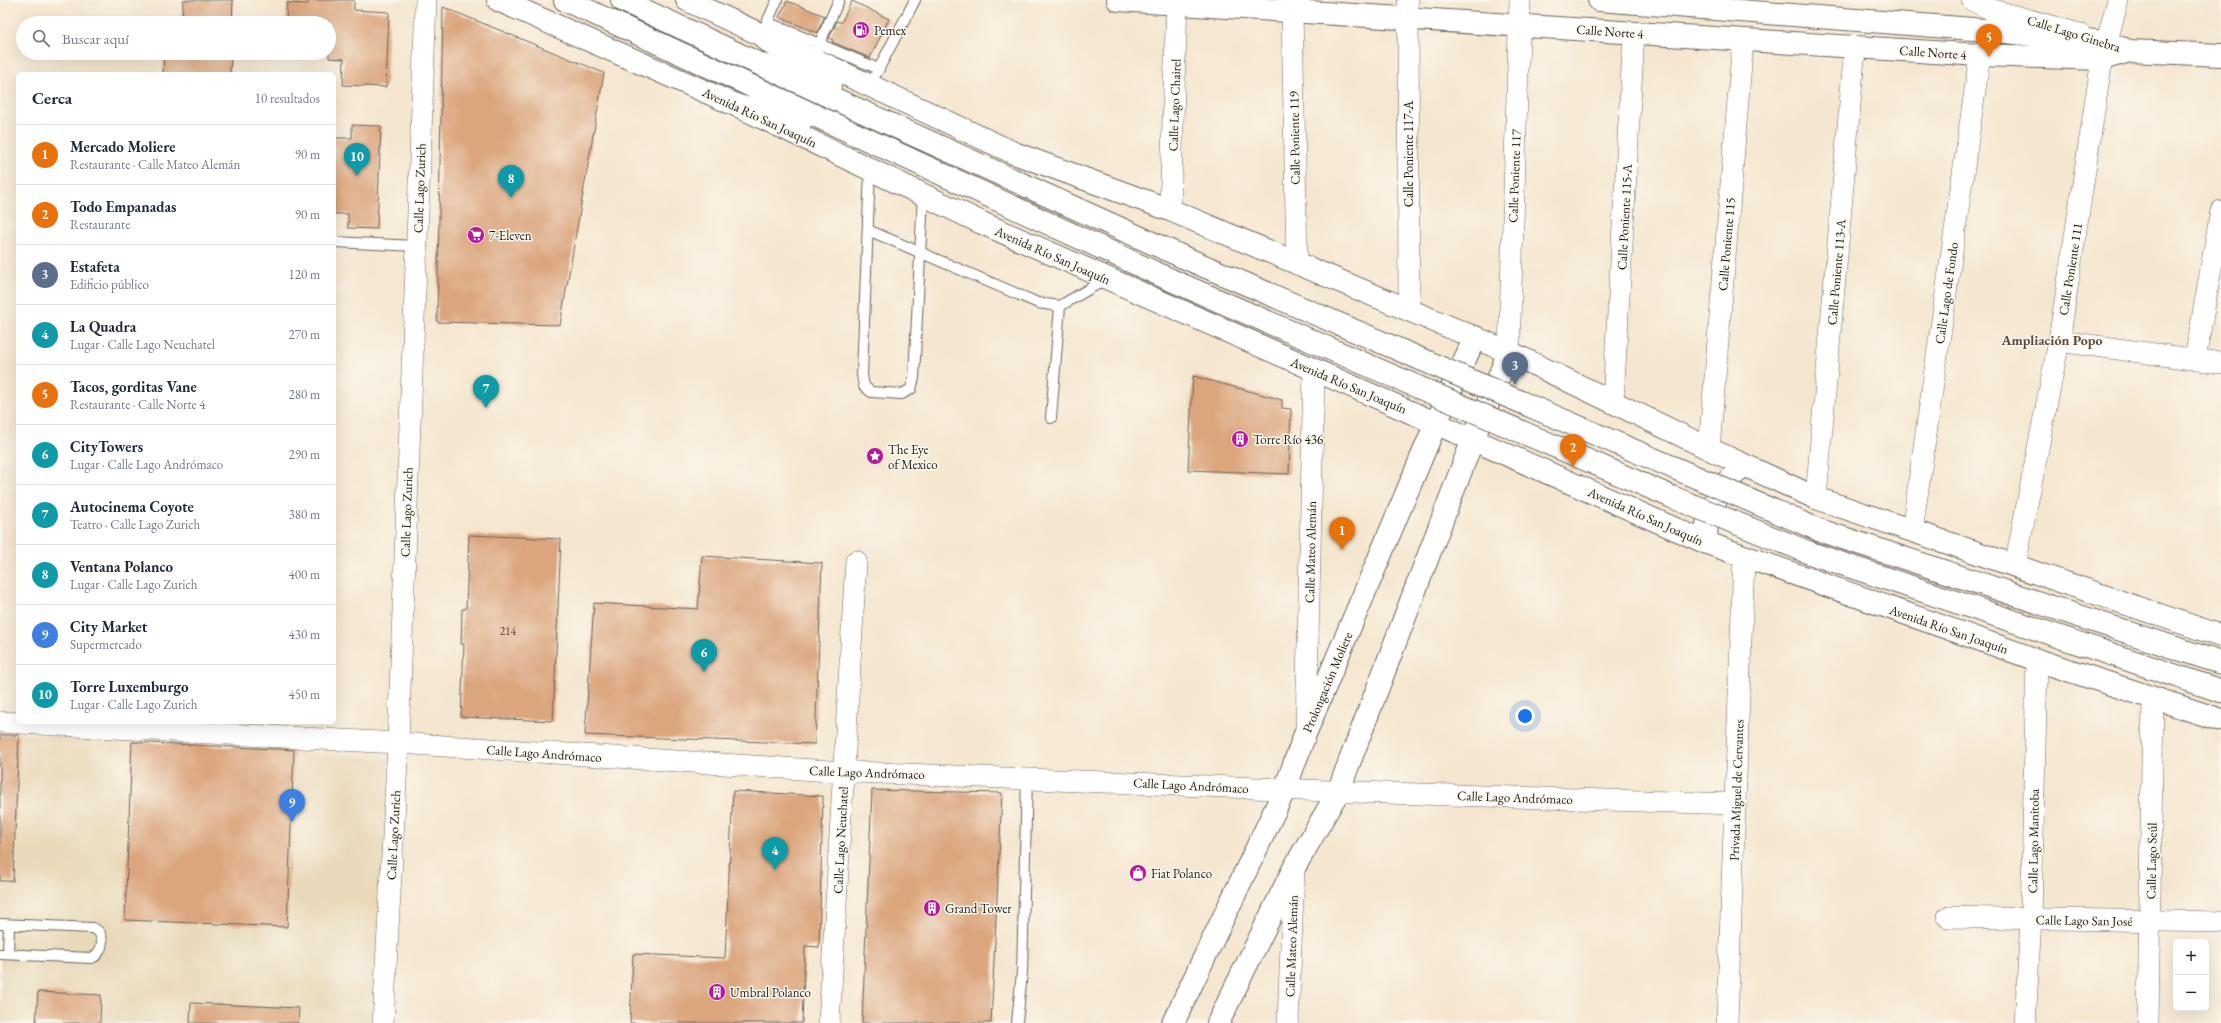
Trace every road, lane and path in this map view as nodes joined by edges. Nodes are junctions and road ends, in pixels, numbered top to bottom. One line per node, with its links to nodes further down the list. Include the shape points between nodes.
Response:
1 (426, 0): 37 (street, Calle Lago Zurich)
2 (498, 0): 29 (main road, Avenida Río San Joaquín)
3 (565, 0): 30 (main road, Avenida Río San Joaquín)
4 (622, 0): 28 (main road)
5 (777, 0): 19 (lane)
6 (839, 0): 24 (lane)
7 (915, 0): 27 (lane)
8 (1118, 0): 14 (main road, Calle Norte 4)
9 (1520, 0): 18 (street, Calle Poniente 117)
10 (1599, 0): 17 (main road, Calle Norte 4)
11 (1972, 0): 17 (street)
12 (2118, 0): 23 (street, Calle Poniente 111)
13 (690, 1): 19 (main road)
14 (1177, 2): 16 (main road, Calle Norte 4); 33 (street, Calle Lago Chairel)
15 (1408, 9): 16 (main road, Calle Norte 4); 18 (main road, Calle Norte 4); 42 (street, Calle Poniente 117-A)
16 (1292, 11): 39 (street, Calle Poniente 119)
17 (1990, 13): 23 (main road, Calle Norte 4)
18 (1518, 24): 20 (main road, Calle Norte 4); 45 (street, Calle Poniente 117)
19 (764, 29): 24 (main road); 28 (main road, via 790,59 824,80)
20 (1634, 33): 21 (main road, Calle Norte 4); 49 (street, Calle Poniente 115-A)
21 (1743, 40): 22 (main road, Calle Norte 4); 53 (street, Calle Poniente 115)
22 (1855, 46): 25 (main road, Calle Norte 4); 55 (street, Calle Poniente 113-A)
23 (2104, 50): 25 (main road, Calle Norte 4); 26 (main road, Calle Lago Ginebra); 44 (street, Calle Poniente 111)
24 (816, 52): 27 (main road)
25 (1980, 55): 56 (street, Calle Lago de Fondo)
26 (2221, 55)
27 (874, 77): 33 (main road, via 1014,153)
28 (848, 105): 62 (main road, bridge, via 1183,256 1819,530)
29 (738, 106): 30 (main road, via 804,122); 31 (main road, Avenida Río San Joaquín)
30 (839, 127): 66 (main road, Avenida Río San Joaquín, bridge, via 1171,280 1810,554)
31 (870, 170): 32 (main road, Avenida Río San Joaquín); 35 (lane)
32 (923, 195): 38 (lane); 40 (main road, Avenida Río San Joaquín)
33 (1170, 210): 39 (main road)
34 (2221, 211): 46 (street)
35 (868, 230): 38 (lane); 38 (lane, via 862,375 864,386 871,392 902,394 911,389 914,378)
36 (336, 242): 37 (lane)
37 (416, 246): 75 (street, Calle Lago Zurich)
38 (920, 252): 41 (lane, via 1038,304)
39 (1297, 264): 42 (main road)
40 (1106, 279): 41 (lane); 48 (main road, Avenida Río San Joaquín)
41 (1060, 306): 50 (lane)
42 (1409, 308): 43 (main road)
43 (1475, 337): 45 (main road); 51 (main road, Prolongación Moliere)
44 (2059, 341): 46 (street); 60 (street, Calle Poniente 111)
45 (1509, 352): 49 (main road); 52 (main road)
46 (2195, 360): 47 (street)
47 (2221, 364)
48 (1314, 370): 51 (main road, Avenida Río San Joaquín); 74 (street, Calle Mateo Alemán)
49 (1613, 401): 53 (main road)
50 (1051, 418)
51 (1436, 423): 52 (main road, Avenida Río San Joaquín); 74 (main road, Prolongación Moliere)
52 (1473, 439): 57 (main road, Avenida Río San Joaquín); 79 (main road)
53 (1709, 448): 54 (main road)
54 (1743, 465): 55 (main road); 57 (main road, via 1716,499 1708,518)
55 (1816, 498): 56 (main road)
56 (1912, 531): 60 (main road)
57 (1706, 543): 58 (main road, Avenida Río San Joaquín)
58 (1744, 557): 64 (main road, Avenida Río San Joaquín); 80 (street, Privada Miguel de Cervantes)
59 (856, 561): 76 (street, Calle Lago Neuchatel)
60 (2015, 566): 61 (main road)
61 (2221, 636)
62 (2174, 647): 63 (main road); 65 (main road)
63 (2221, 653)
64 (2037, 660): 68 (main road, Avenida Río San Joaquín); 83 (street, Calle Lago Manitoba)
65 (2221, 663)
66 (2200, 684): 67 (main road, Avenida Río San Joaquín); 69 (main road)
67 (2221, 691)
68 (2153, 699): 70 (main road, Avenida Río San Joaquín); 84 (street, Calle Lago Seúl)
69 (2221, 700)
70 (2221, 720)
71 (0, 722): 72 (street, Calle Lago Andrómaco)
72 (16, 723)
73 (38, 724): 75 (street, Calle Lago Andrómaco)
74 (1306, 734): 78 (main road, Prolongación Moliere)
75 (398, 743): 76 (street, Calle Lago Andrómaco); 88 (street, Calle Lago Zurich)
76 (843, 772): 77 (street, Calle Lago Andrómaco); 89 (street, Calle Lago Neuchatel)
77 (1027, 778): 78 (street, Calle Lago Andrómaco); 90 (lane, via 1022,972)
78 (1285, 789): 79 (street, Calle Lago Andrómaco); 91 (main road, Prolongación Moliere)
79 (1338, 792): 80 (street, Calle Lago Andrómaco); 81 (main road)
80 (1736, 804): 94 (street, Privada Miguel de Cervantes)
81 (1294, 868): 92 (main road); 93 (street, Calle Mateo Alemán)
82 (1948, 917): 83 (street, Calle Lago San José)
83 (2031, 919): 84 (street, Calle Lago San José); 95 (street, Calle Lago Manitoba)
84 (2150, 921): 85 (street, Calle Lago San José); 96 (street, Calle Lago Seúl)
85 (2221, 922)
86 (5, 924): 87 (lane); 87 (lane, via 93,928 99,930 102,935 101,950 92,958)
87 (4, 954)
88 (383, 1023)
89 (830, 1023)
90 (1017, 1023)
91 (1172, 1023)
92 (1218, 1023)
93 (1288, 1023)
94 (1727, 1023)
95 (2025, 1023)
96 (2148, 1023)

